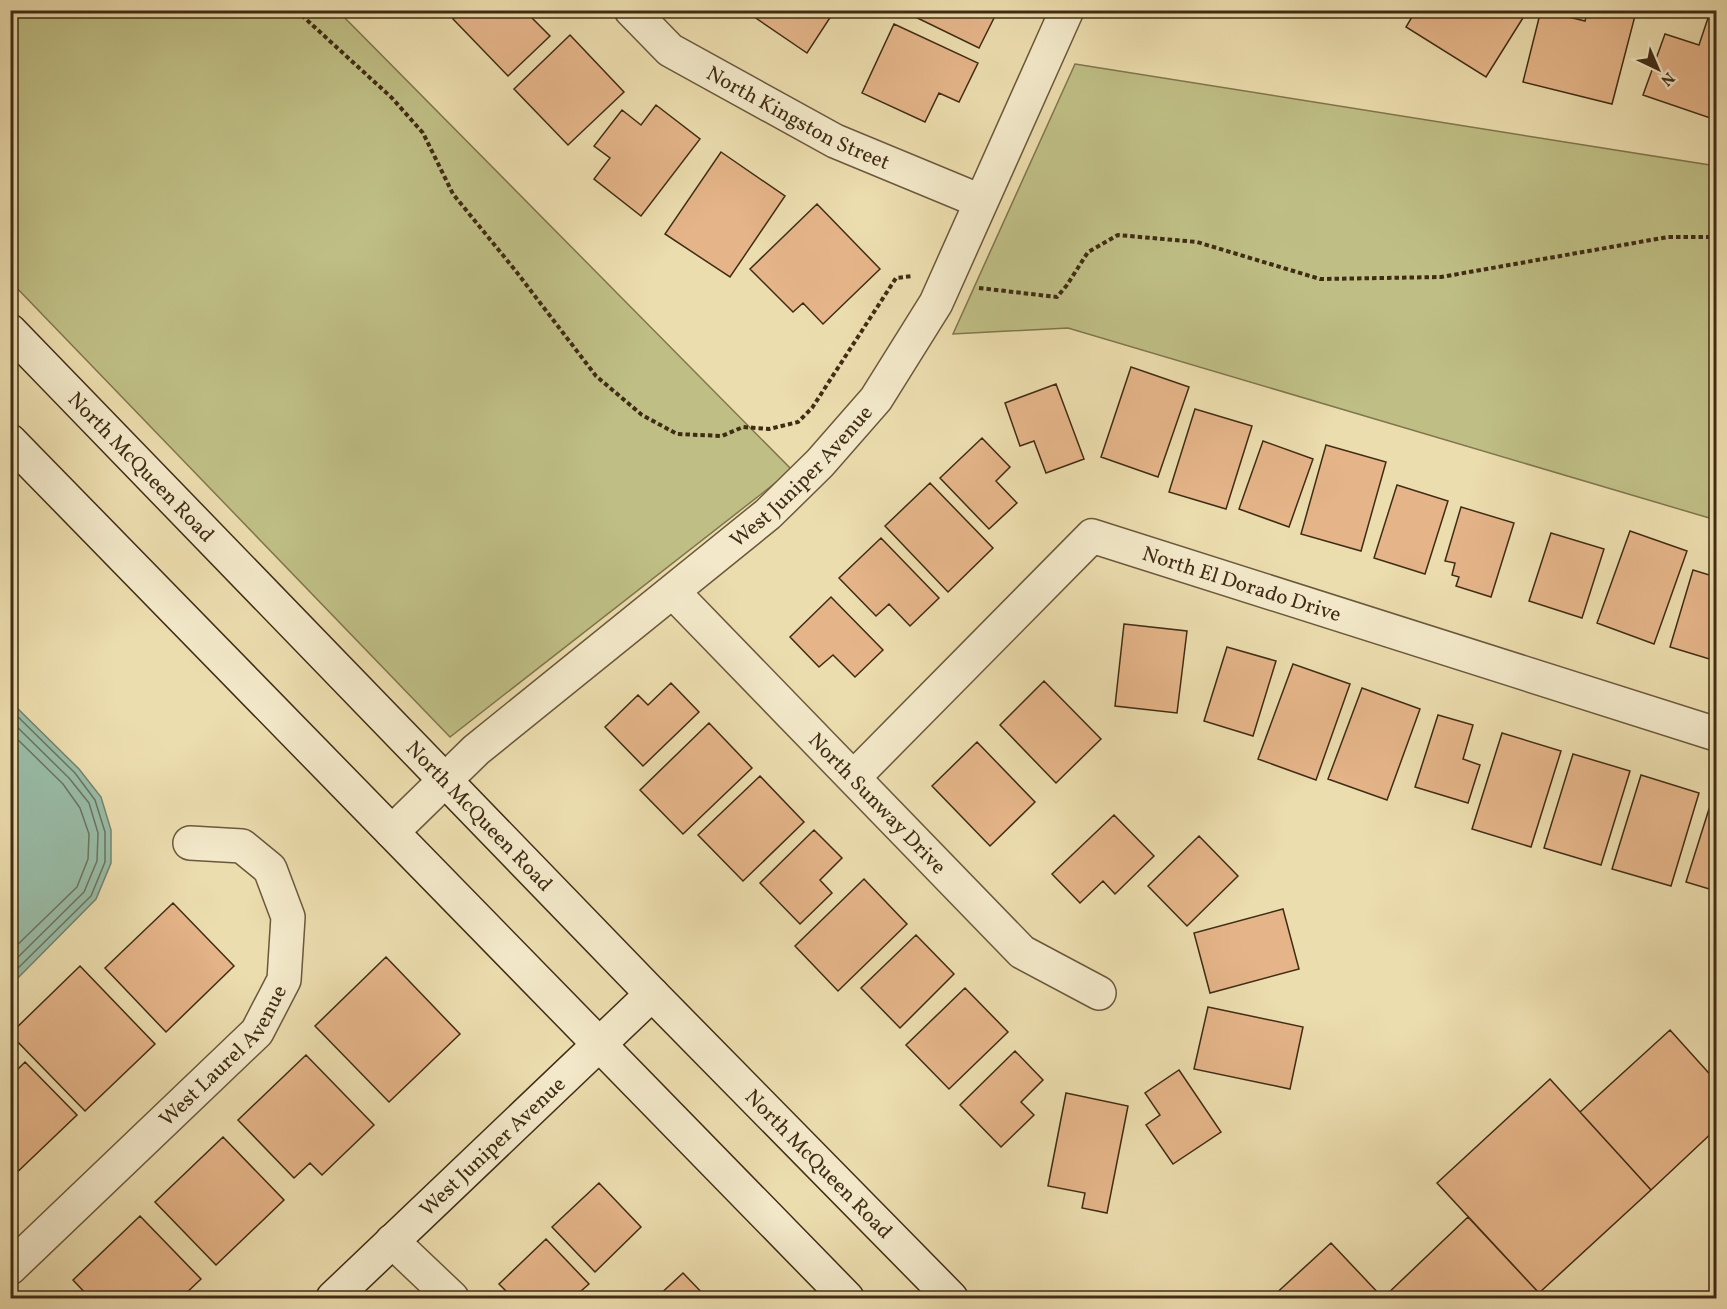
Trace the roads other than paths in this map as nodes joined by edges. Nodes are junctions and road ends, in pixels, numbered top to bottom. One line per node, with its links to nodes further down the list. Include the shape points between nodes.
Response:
1 (632, 10): 3 (street, North Kingston Street, via 670,50 835,141)
2 (1068, 10): 3 (street, West Juniper Avenue)
3 (980, 201): 6 (street, West Juniper Avenue, via 936,303 876,399 768,514)
4 (10, 331): 9 (street, North McQueen Road)
5 (10, 441): 10 (street)
6 (673, 592): 8 (street, North Sunway Drive); 9 (street, West Juniper Avenue, via 476,750)
7 (1716, 734): 8 (street, North El Dorado Drive, via 1092,536)
8 (854, 777): 12 (street, North Sunway Drive, via 1022,952)
9 (447, 781): 10 (street, West Juniper Avenue); 13 (street, North McQueen Road)
10 (392, 832): 14 (street)
11 (190, 843): 16 (street, West Laurel Avenue, via 242,846 270,869 288,916 284,980 257,1032)
12 (1099, 993)
13 (652, 994): 14 (street, West Juniper Avenue); 20 (street, North McQueen Road)
14 (599, 1044): 15 (street, West Juniper Avenue); 19 (street)
15 (392, 1241): 17 (street, West Juniper Avenue); 18 (street)
16 (10, 1268)
17 (333, 1299)
18 (452, 1299)
19 (847, 1299)
20 (951, 1299)

